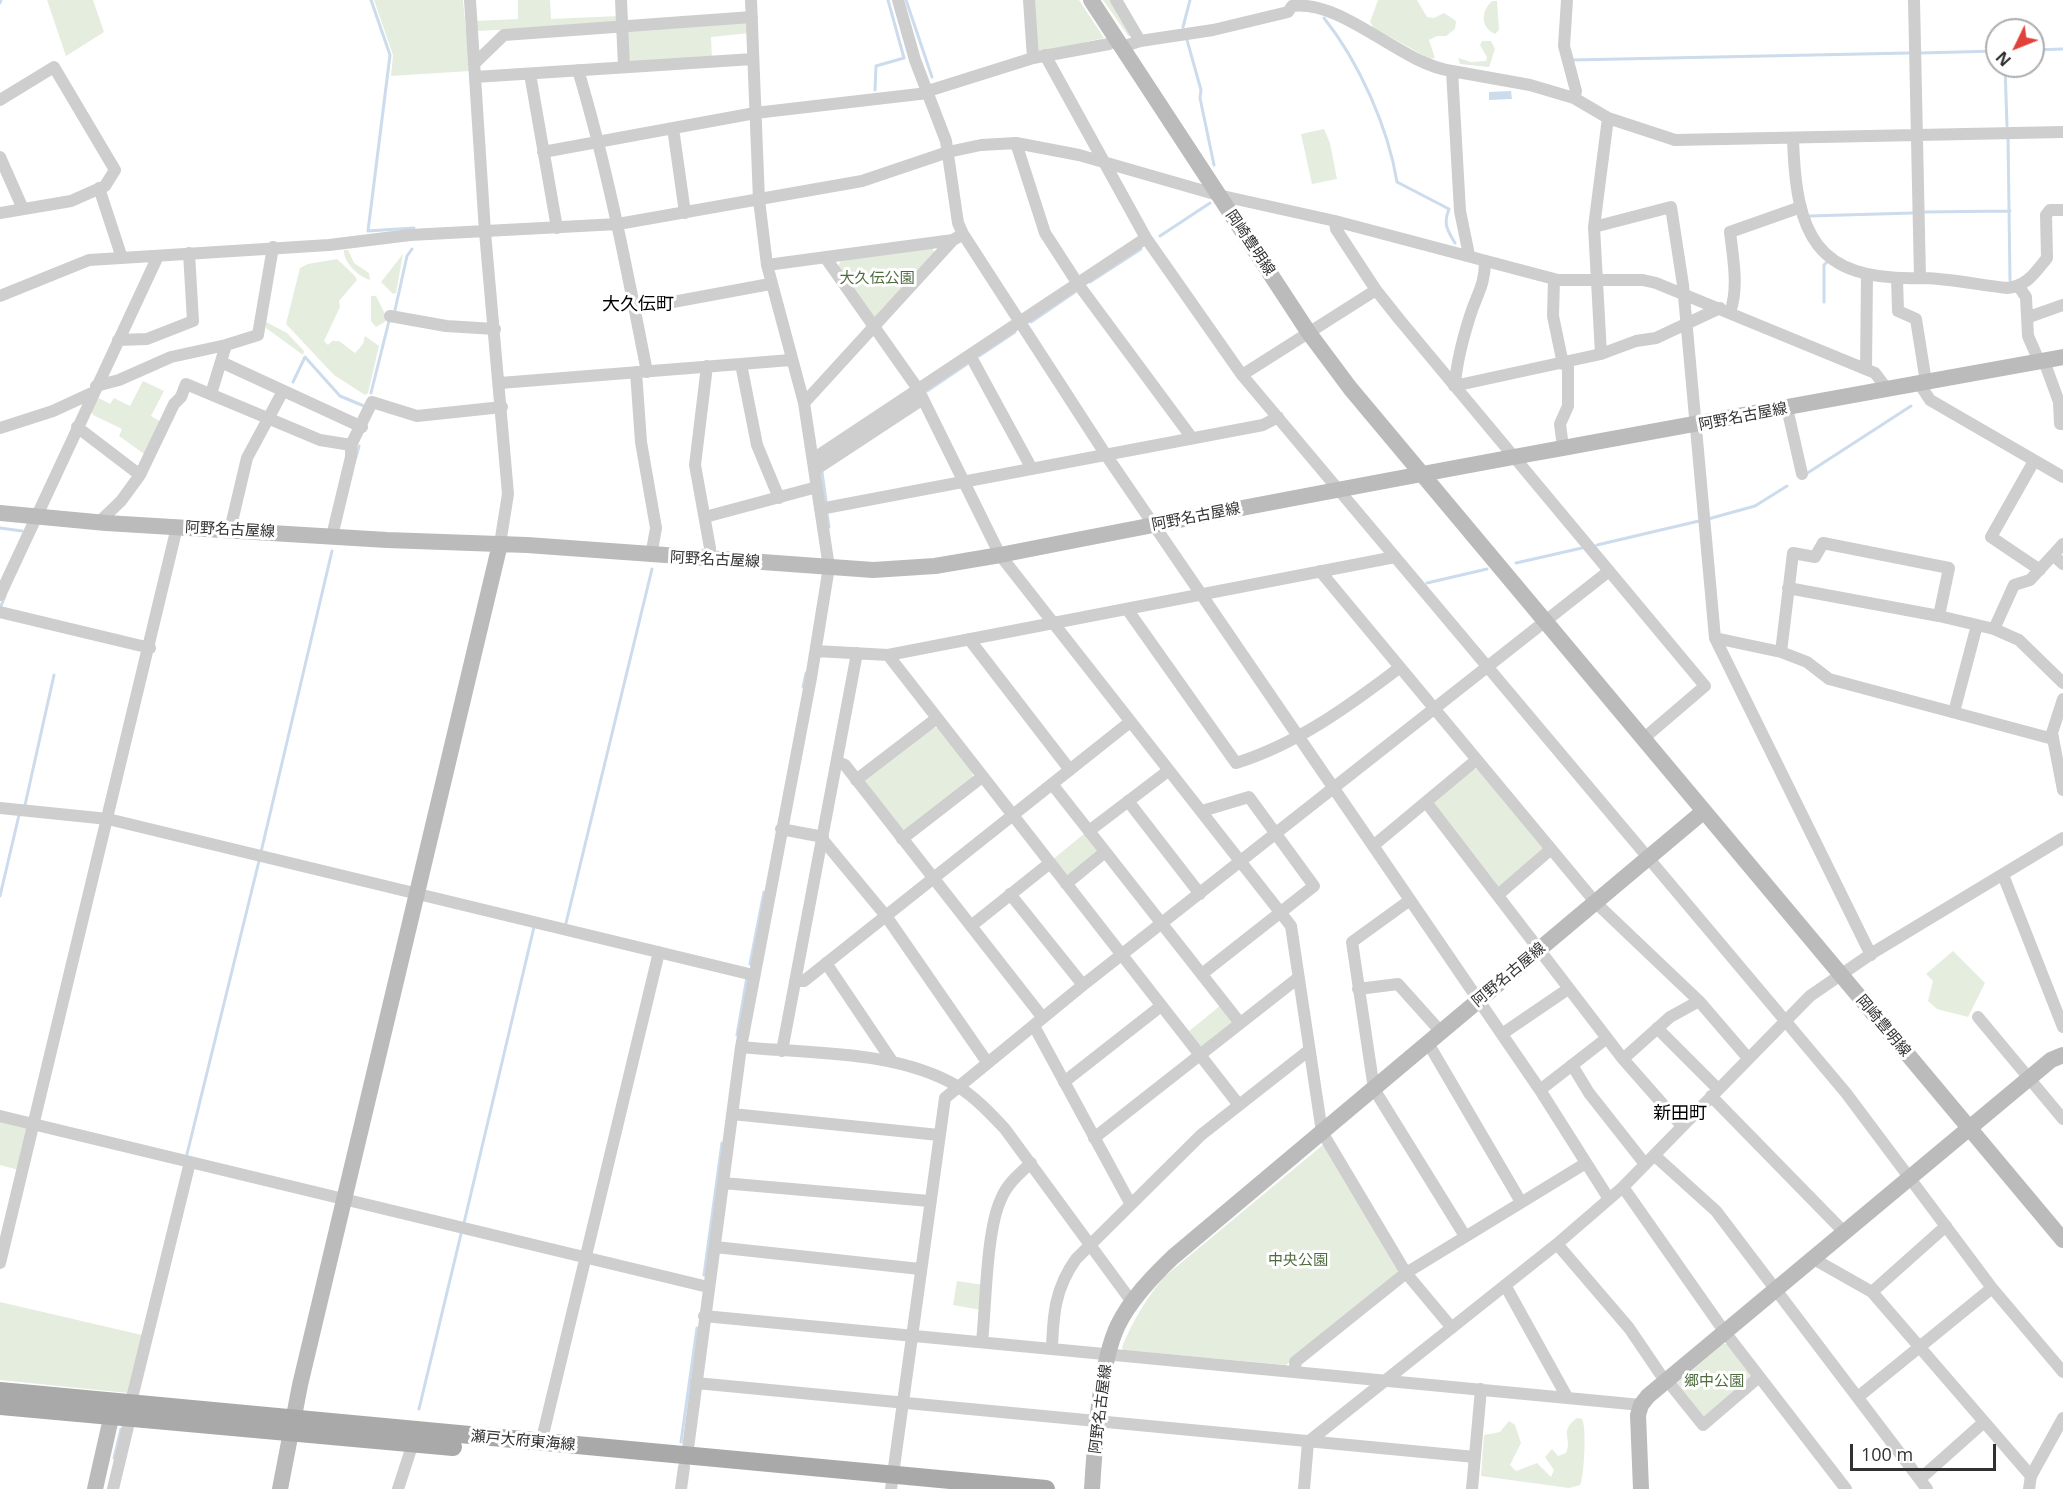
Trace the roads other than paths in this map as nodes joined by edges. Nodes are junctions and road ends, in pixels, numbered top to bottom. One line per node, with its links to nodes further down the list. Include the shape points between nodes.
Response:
1 (470, 0): 16 (street)
2 (621, 0): 11 (street)
3 (751, 0): 10 (street)
4 (898, 0): 22 (street)
5 (1029, 0): 14 (street)
6 (1091, 0): 13 (main road, 岡崎豊明線)
7 (1116, 0): 12 (street)
8 (1567, 0): 23 (street, via 1564,46 1576,91)
9 (1914, 0): 29 (street)
10 (752, 17): 11 (street); 15 (street)
11 (622, 27): 16 (street, via 504,35); 17 (street)
12 (1140, 41): 13 (street); 19 (street, via 1213,30 1307,4 1355,24 1436,69)
13 (1119, 43): 14 (street); 38 (main road, 岡崎豊明線)
14 (1039, 56): 22 (street); 36 (street)
15 (753, 59): 17 (street); 25 (street)
16 (474, 64): 21 (street)
17 (624, 68): 18 (street)
18 (578, 70): 20 (street); 31 (street)
19 (1452, 71): 23 (street, via 1530,85); 54 (street, via 1460,211)
20 (530, 74): 21 (street); 33 (street)
21 (475, 77): 49 (street)
22 (928, 92): 25 (street); 34 (street)
23 (1574, 98): 26 (street)
24 (0, 100): 37 (street, via 54,67 115,170 105,186)
25 (755, 113): 27 (street); 39 (street)
26 (1608, 118): 30 (street, via 1675,140); 47 (street)
27 (673, 128): 31 (street); 44 (street)
28 (2063, 132): 29 (street)
29 (1917, 134): 30 (street); 62 (street)
30 (1793, 138): 40 (street, via 1794,178)
31 (599, 142): 33 (street); 46 (street)
32 (1016, 143): 34 (street); 36 (street); 66 (street, via 1045,232)
33 (543, 152): 48 (street)
34 (948, 152): 39 (street, via 862,181); 50 (street)
35 (0, 157): 41 (street)
36 (1106, 164): 38 (street); 51 (street)
37 (99, 188): 41 (street, via 71,201); 57 (street)
38 (1218, 195): 45 (street); 80 (main road, 岡崎豊明線)
39 (759, 200): 44 (street); 59 (street)
40 (1802, 207): 60 (street, via 1809,234 1823,252 1846,269); 73 (street, via 1730,232 1733,304)
41 (23, 209): 43 (street)
42 (2063, 210): 67 (street, via 2050,210 2046,215 2047,258)
43 (0, 213)
44 (685, 213): 46 (street)
45 (1335, 221): 54 (street); 68 (street, via 1336,229)
46 (618, 225): 48 (street); 72 (street)
47 (1594, 226): 64 (street); 69 (street, via 1671,207)
48 (557, 228): 49 (street)
49 (485, 232): 52 (street); 79 (street)
50 (958, 237): 56 (street); 76 (street); 78 (street)
51 (1146, 238): 66 (street); 94 (street)
52 (273, 248): 53 (street); 82 (street, via 258,335)
53 (189, 253): 55 (street); 81 (street, via 194,321 147,339)
54 (1469, 255): 58 (street)
55 (158, 256): 57 (street); 81 (street)
56 (825, 257): 59 (street); 78 (street)
57 (122, 258): 70 (street, via 89,260)
58 (1485, 261): 63 (street); 97 (street, via 1485,282 1462,344)
59 (767, 265): 65 (street)
60 (1867, 275): 61 (street); 92 (street)
61 (1897, 278): 62 (street); 95 (street, via 1898,311 1916,319)
62 (1920, 278): 67 (street)
63 (1554, 279): 64 (street); 89 (street, via 1554,316)
64 (1595, 280): 69 (street, via 1643,280); 83 (street)
65 (770, 284): 72 (street); 86 (street)
66 (1078, 284): 76 (street); 114 (street)
67 (2019, 287): 75 (street, via 2026,297)
68 (1376, 290): 80 (street); 97 (street)
69 (1683, 293): 73 (street); 77 (street)
70 (0, 296)
71 (2063, 304): 75 (street)
72 (634, 309): 93 (street)
73 (1725, 310): 77 (street); 92 (street)
74 (390, 316): 79 (street, via 446,326)
75 (2029, 317): 87 (street, via 2028,336)
76 (1019, 322): 84 (street); 117 (street)
77 (1686, 326): 83 (street); 110 (street)
78 (874, 327): 102 (street); 104 (street)
79 (495, 329): 96 (street)
80 (1309, 333): 94 (street); 124 (main road, 岡崎豊明線)
81 (118, 340): 98 (street)
82 (226, 345): 88 (street); 98 (street, via 171,357)
83 (1601, 354): 89 (street)
84 (970, 355): 102 (street); 121 (street)
85 (2063, 357): 87 (main road, 阿野名古屋線)
86 (791, 360): 90 (street); 104 (street)
87 (2041, 361): 95 (main road, 阿野名古屋線); 103 (street)
88 (221, 362): 100 (street); 101 (street)
89 (1566, 363): 97 (street); 116 (street, via 1568,406 1560,424)
90 (741, 364): 91 (street); 129 (street, via 757,445)
91 (707, 366): 93 (street); 133 (street, via 695,465)
92 (1866, 369): 99 (street, via 1882,380)
93 (641, 372): 96 (street); 143 (street, via 641,442 656,528)
94 (1242, 375): 107 (street)
95 (1923, 382): 99 (main road, 阿野名古屋線); 119 (street, via 1930,400)
96 (500, 384): 105 (street)
97 (1454, 385): 118 (street)
98 (94, 389): 111 (street); 113 (street, via 53,411)
99 (1887, 389): 106 (main road, 阿野名古屋線)
100 (283, 390): 108 (street); 112 (street)
101 (211, 394): 108 (street); 123 (street, via 186,384)
102 (920, 394): 120 (street); 126 (street)
103 (2061, 402): 109 (street)
104 (804, 403): 120 (street)
105 (502, 406): 112 (street, via 417,416 372,402); 139 (street, via 508,494)
106 (1787, 408): 110 (main road, 阿野名古屋線); 122 (street)
107 (1278, 417): 114 (street, via 1263,424); 128 (street)
108 (268, 418): 115 (street, via 320,440); 137 (street, via 246,458)
109 (2063, 424)
110 (1696, 426): 116 (main road, 阿野名古屋線); 161 (street)
111 (77, 427): 123 (street); 132 (street)
112 (362, 427): 115 (street)
113 (0, 428)
114 (1192, 438): 117 (street)
115 (351, 445): 138 (street)
116 (1563, 447): 118 (main road, 阿野名古屋線)
117 (1106, 454): 121 (street); 135 (street)
118 (1512, 456): 124 (main road, 阿野名古屋線); 150 (street)
119 (2034, 461): 125 (street); 148 (street, via 1991,537)
120 (814, 464): 127 (street)
121 (1032, 469): 126 (street)
122 (1802, 474)
123 (140, 476): 134 (street)
124 (1423, 476): 128 (main road, 阿野名古屋線); 157 (main road)
125 (2063, 477)
126 (963, 482): 130 (street); 141 (street)
127 (817, 487): 129 (street); 130 (street)
128 (1339, 490): 135 (main road, 阿野名古屋線); 144 (street)
129 (779, 498): 133 (street)
130 (820, 509): 147 (street)
131 (0, 513): 132 (main road, 阿野名古屋線)
132 (34, 518): 134 (main road, 阿野名古屋線); 153 (street)
133 (705, 518): 145 (street, via 710,548)
134 (98, 523): 136 (main road, 阿野名古屋線)
135 (1153, 525): 141 (main road, 阿野名古屋線); 152 (street)
136 (177, 527): 137 (main road, 阿野名古屋線); 163 (street)
137 (230, 530): 138 (main road, 阿野名古屋線)
138 (332, 536): 139 (main road, 阿野名古屋線)
139 (500, 544): 143 (main road, 阿野名古屋線); 210 (main road)
140 (2063, 544): 142 (street)
141 (1000, 555): 147 (main road, 阿野名古屋線, via 888,570); 158 (street)
142 (2053, 555): 146 (street); 148 (street)
143 (651, 556): 145 (main road, 阿野名古屋線)
144 (1395, 557): 149 (street); 169 (street)
145 (707, 558): 147 (main road, 阿野名古屋線)
146 (2063, 564)
147 (829, 567): 164 (street)
148 (2040, 570): 160 (street, via 2030,580 2014,585)
149 (1320, 571): 152 (street); 168 (street)
150 (1609, 571): 157 (street); 177 (street, via 1705,686)
151 (1788, 588): 156 (street); 156 (street, via 1793,553 1815,557 1823,543 1949,568); 165 (street)
152 (1201, 595): 154 (street); 176 (street)
153 (0, 596)
154 (1127, 609): 158 (street); 176 (street, via 1236,763)
155 (0, 612): 163 (street)
156 (1939, 616): 159 (street)
157 (1546, 622): 169 (street); 177 (main road)
158 (1053, 623): 162 (street); 175 (street)
159 (1977, 625): 160 (street); 173 (street)
160 (1994, 629): 170 (street, via 2019,640)
161 (1715, 638): 165 (street); 222 (street)
162 (969, 639): 167 (street); 181 (street)
163 (150, 648): 194 (street)
164 (816, 651): 166 (street); 195 (street)
165 (1781, 652): 173 (street, via 1807,662 1829,680)
166 (857, 653): 167 (street); 180 (street)
167 (888, 655): 174 (street)
168 (1399, 668): 172 (street); 176 (street, via 1345,709)
169 (1488, 668): 172 (street); 204 (street)
170 (2063, 683)
171 (2063, 699): 178 (street)
172 (1435, 710): 179 (street); 186 (street)
173 (1954, 712): 178 (street)
174 (937, 718): 183 (street); 184 (street)
175 (1130, 722): 181 (street); 182 (street)
176 (1298, 736): 186 (street)
177 (1643, 739): 192 (main road)
178 (2053, 739): 187 (street)
179 (1475, 760): 189 (street); 202 (street)
180 (838, 762): 184 (street); 198 (street)
181 (1070, 770): 185 (street)
182 (1168, 771): 188 (street); 191 (street)
183 (982, 777): 193 (street); 199 (street)
184 (856, 780): 199 (street)
185 (1052, 784): 193 (street); 196 (street)
186 (1334, 788): 197 (street); 201 (street)
187 (2063, 790)
188 (1128, 801): 196 (street); 212 (street)
189 (1426, 802): 201 (street); 213 (street)
190 (0, 808): 194 (street)
191 (1202, 812): 197 (street, via 1249,797); 205 (street)
192 (1704, 812): 204 (main road, 阿野名古屋線); 227 (main road, 岡崎豊明線)
193 (1012, 815): 206 (street); 208 (street)
194 (108, 819): 210 (street); 266 (street)
195 (781, 829): 198 (street); 226 (street)
196 (1089, 831): 203 (street)
197 (1278, 833): 205 (street); 216 (street, via 1314,886)
198 (823, 838): 217 (street); 229 (street)
199 (902, 838): 208 (street)
200 (2063, 838): 207 (street)
201 (1373, 846): 214 (street)
202 (1550, 850): 213 (street); 215 (street)
203 (1105, 852): 209 (street); 218 (street)
204 (1648, 859): 215 (main road, 阿野名古屋線); 238 (street)
205 (1240, 862): 212 (street); 216 (street)
206 (1050, 864): 209 (street); 211 (street)
207 (2003, 875): 222 (street); 240 (street)
208 (933, 878): 217 (street); 219 (street)
209 (1066, 884): 223 (street)
210 (418, 893): 221 (street); 279 (main road)
211 (1010, 894): 219 (street); 230 (street)
212 (1200, 894): 218 (street)
213 (1498, 895): 220 (street)
214 (1410, 900): 232 (street, via 1352,942); 233 (street)
215 (1596, 903): 220 (main road, 阿野名古屋線); 234 (street)
216 (1281, 914): 225 (street); 228 (street, via 1291,926)
217 (886, 916): 224 (street); 254 (street)
218 (1162, 924): 223 (street); 225 (street)
219 (970, 926): 237 (street)
220 (1539, 951): 231 (street); 233 (main road, 阿野名古屋線)
221 (659, 952): 226 (street); 291 (street)
222 (1871, 955): 227 (street)
223 (1122, 956): 230 (street); 235 (street)
224 (826, 963): 229 (street, via 804,981); 253 (street)
225 (1202, 974): 239 (street)
226 (753, 975): 246 (street)
227 (1841, 975): 238 (street, via 1810,996); 268 (main road, 岡崎豊明線)
228 (1298, 978): 239 (street); 248 (street)
229 (795, 981): 247 (street)
230 (1083, 986): 237 (street)
231 (1568, 988): 243 (street); 244 (street)
232 (1358, 989): 242 (street, via 1398,984); 259 (street)
233 (1479, 1000): 242 (main road, 阿野名古屋線); 243 (street)
234 (1699, 1001): 241 (street, via 1670,1017); 251 (street)
235 (1161, 1006): 250 (street); 257 (street)
236 (1978, 1017): 256 (street)
237 (1038, 1022): 254 (street); 257 (street)
238 (1784, 1022): 251 (street); 276 (street, via 1846,1093)
239 (1240, 1023): 250 (street)
240 (2063, 1027)
241 (1658, 1029): 252 (street); 261 (street)
242 (1442, 1032): 245 (main road, 阿野名古屋線)
243 (1502, 1034): 260 (street)
244 (1607, 1038): 252 (street); 255 (street)
245 (1428, 1043): 259 (main road, 阿野名古屋線); 282 (street)
246 (741, 1047): 247 (street); 263 (street)
247 (782, 1051): 253 (street)
248 (1308, 1051): 262 (street); 269 (street)
249 (2063, 1051): 256 (main road)
250 (1200, 1055): 262 (street); 271 (street)
251 (1748, 1058): 261 (street)
252 (1623, 1059): 267 (street)
253 (892, 1061): 258 (street)
254 (987, 1062): 258 (street)
255 (1572, 1065): 260 (street); 272 (street, via 1589,1093)
256 (2029, 1078): 265 (street); 268 (main road)
257 (1064, 1082): 271 (street)
258 (957, 1086): 270 (street, via 945,1098); 274 (street, via 999,1122)
259 (1374, 1089): 269 (main road, 阿野名古屋線); 286 (street)
260 (1540, 1090): 275 (street)
261 (1715, 1093): 267 (street); 285 (street)
262 (1239, 1105): 283 (street)
263 (732, 1114): 270 (street); 277 (street)
264 (0, 1116): 266 (street)
265 (2063, 1119)
266 (34, 1124): 273 (street); 293 (street)
267 (1682, 1126): 272 (street)
268 (1968, 1127): 276 (main road); 287 (main road, 岡崎豊明線)
269 (1322, 1132): 295 (street); 301 (main road, 阿野名古屋線, via 1173,1257)
270 (939, 1135): 281 (street)
271 (1094, 1138): 283 (street)
272 (1650, 1159): 278 (street); 299 (street, via 1716,1211)
273 (190, 1162): 279 (street); 323 (street)
274 (1031, 1163): 289 (street); 306 (street, via 1010,1183 994,1220)
275 (1586, 1163): 280 (street); 282 (street)
276 (1909, 1177): 284 (street); 285 (main road)
277 (723, 1183): 281 (street); 290 (street)
278 (1623, 1187): 280 (street); 304 (street)
279 (346, 1199): 291 (street); 327 (main road)
280 (1608, 1199): 288 (street)
281 (929, 1201): 294 (street)
282 (1521, 1202): 286 (street)
283 (1131, 1203): 289 (street)
284 (1947, 1226): 298 (street); 300 (street)
285 (1844, 1232): 292 (main road)
286 (1465, 1236): 295 (street)
287 (2063, 1240)
288 (1557, 1244): 296 (street); 314 (street, via 1629,1328)
289 (1091, 1245): 301 (street); 308 (street, via 1064,1275 1054,1308)
290 (715, 1247): 294 (street); 297 (street)
291 (585, 1258): 297 (street); 330 (street)
292 (1812, 1258): 299 (main road); 300 (street)
293 (0, 1263)
294 (920, 1269): 305 (street)
295 (1406, 1273): 303 (street); 310 (street, via 1295,1362)
296 (1505, 1285): 303 (street); 318 (street)
297 (708, 1287): 302 (street)
298 (1992, 1288): 307 (street); 311 (street)
299 (1775, 1289): 304 (main road); 319 (street)
300 (1872, 1292): 307 (street)
301 (1132, 1302): 309 (main road, 阿野名古屋線)
302 (704, 1316): 305 (street); 315 (street)
303 (1452, 1328): 313 (street)
304 (1724, 1331): 312 (street); 314 (main road)
305 (911, 1335): 306 (street); 320 (street)
306 (982, 1342): 308 (street)
307 (1920, 1347): 319 (street); 326 (street)
308 (1052, 1349): 309 (street)
309 (1108, 1355): 310 (street); 325 (main road, 阿野名古屋線)
310 (1296, 1371): 313 (street)
311 (2063, 1372)
312 (1759, 1377): 314 (street, via 1702,1425); 347 (street)
313 (1389, 1380): 316 (street); 328 (street)
314 (1666, 1380): 321 (main road)
315 (696, 1383): 320 (street); 332 (street)
316 (1481, 1389): 318 (street); 331 (street)
317 (0, 1391): 323 (main road, 瀬戸大府東海線)
318 (1567, 1397): 321 (street)
319 (1858, 1397): 335 (street)
320 (901, 1403): 325 (street); 334 (street)
321 (1641, 1405): 346 (main road)
322 (0, 1406): 323 (main road, 瀬戸大府東海線)
323 (122, 1409): 327 (main road, 瀬戸大府東海線); 336 (main road); 337 (street)
324 (2063, 1418): 333 (street)
325 (1099, 1421): 328 (street); 343 (main road, 阿野名古屋線)
326 (1984, 1422): 333 (street); 335 (street)
327 (292, 1424): 329 (main road, 瀬戸大府東海線); 330 (main road, 瀬戸大府東海線); 338 (main road)
328 (1308, 1442): 331 (street); 344 (street)
329 (413, 1443): 332 (main road, 瀬戸大府東海線); 339 (street)
330 (541, 1443): 332 (main road, 瀬戸大府東海線)
331 (1475, 1457): 345 (street)
332 (686, 1461): 334 (main road, 瀬戸大府東海線); 340 (street)
333 (2031, 1476): 348 (street)
334 (892, 1484): 341 (main road, 瀬戸大府東海線); 342 (main road, 瀬戸大府東海線)
335 (1923, 1484)
336 (94, 1489)
337 (113, 1489)
338 (280, 1489)
339 (398, 1489)
340 (681, 1489)
341 (912, 1489)
342 (1046, 1489)
343 (1092, 1489)
344 (1304, 1489)
345 (1472, 1489)
346 (1641, 1489)
347 (1846, 1489)
348 (2029, 1489)

